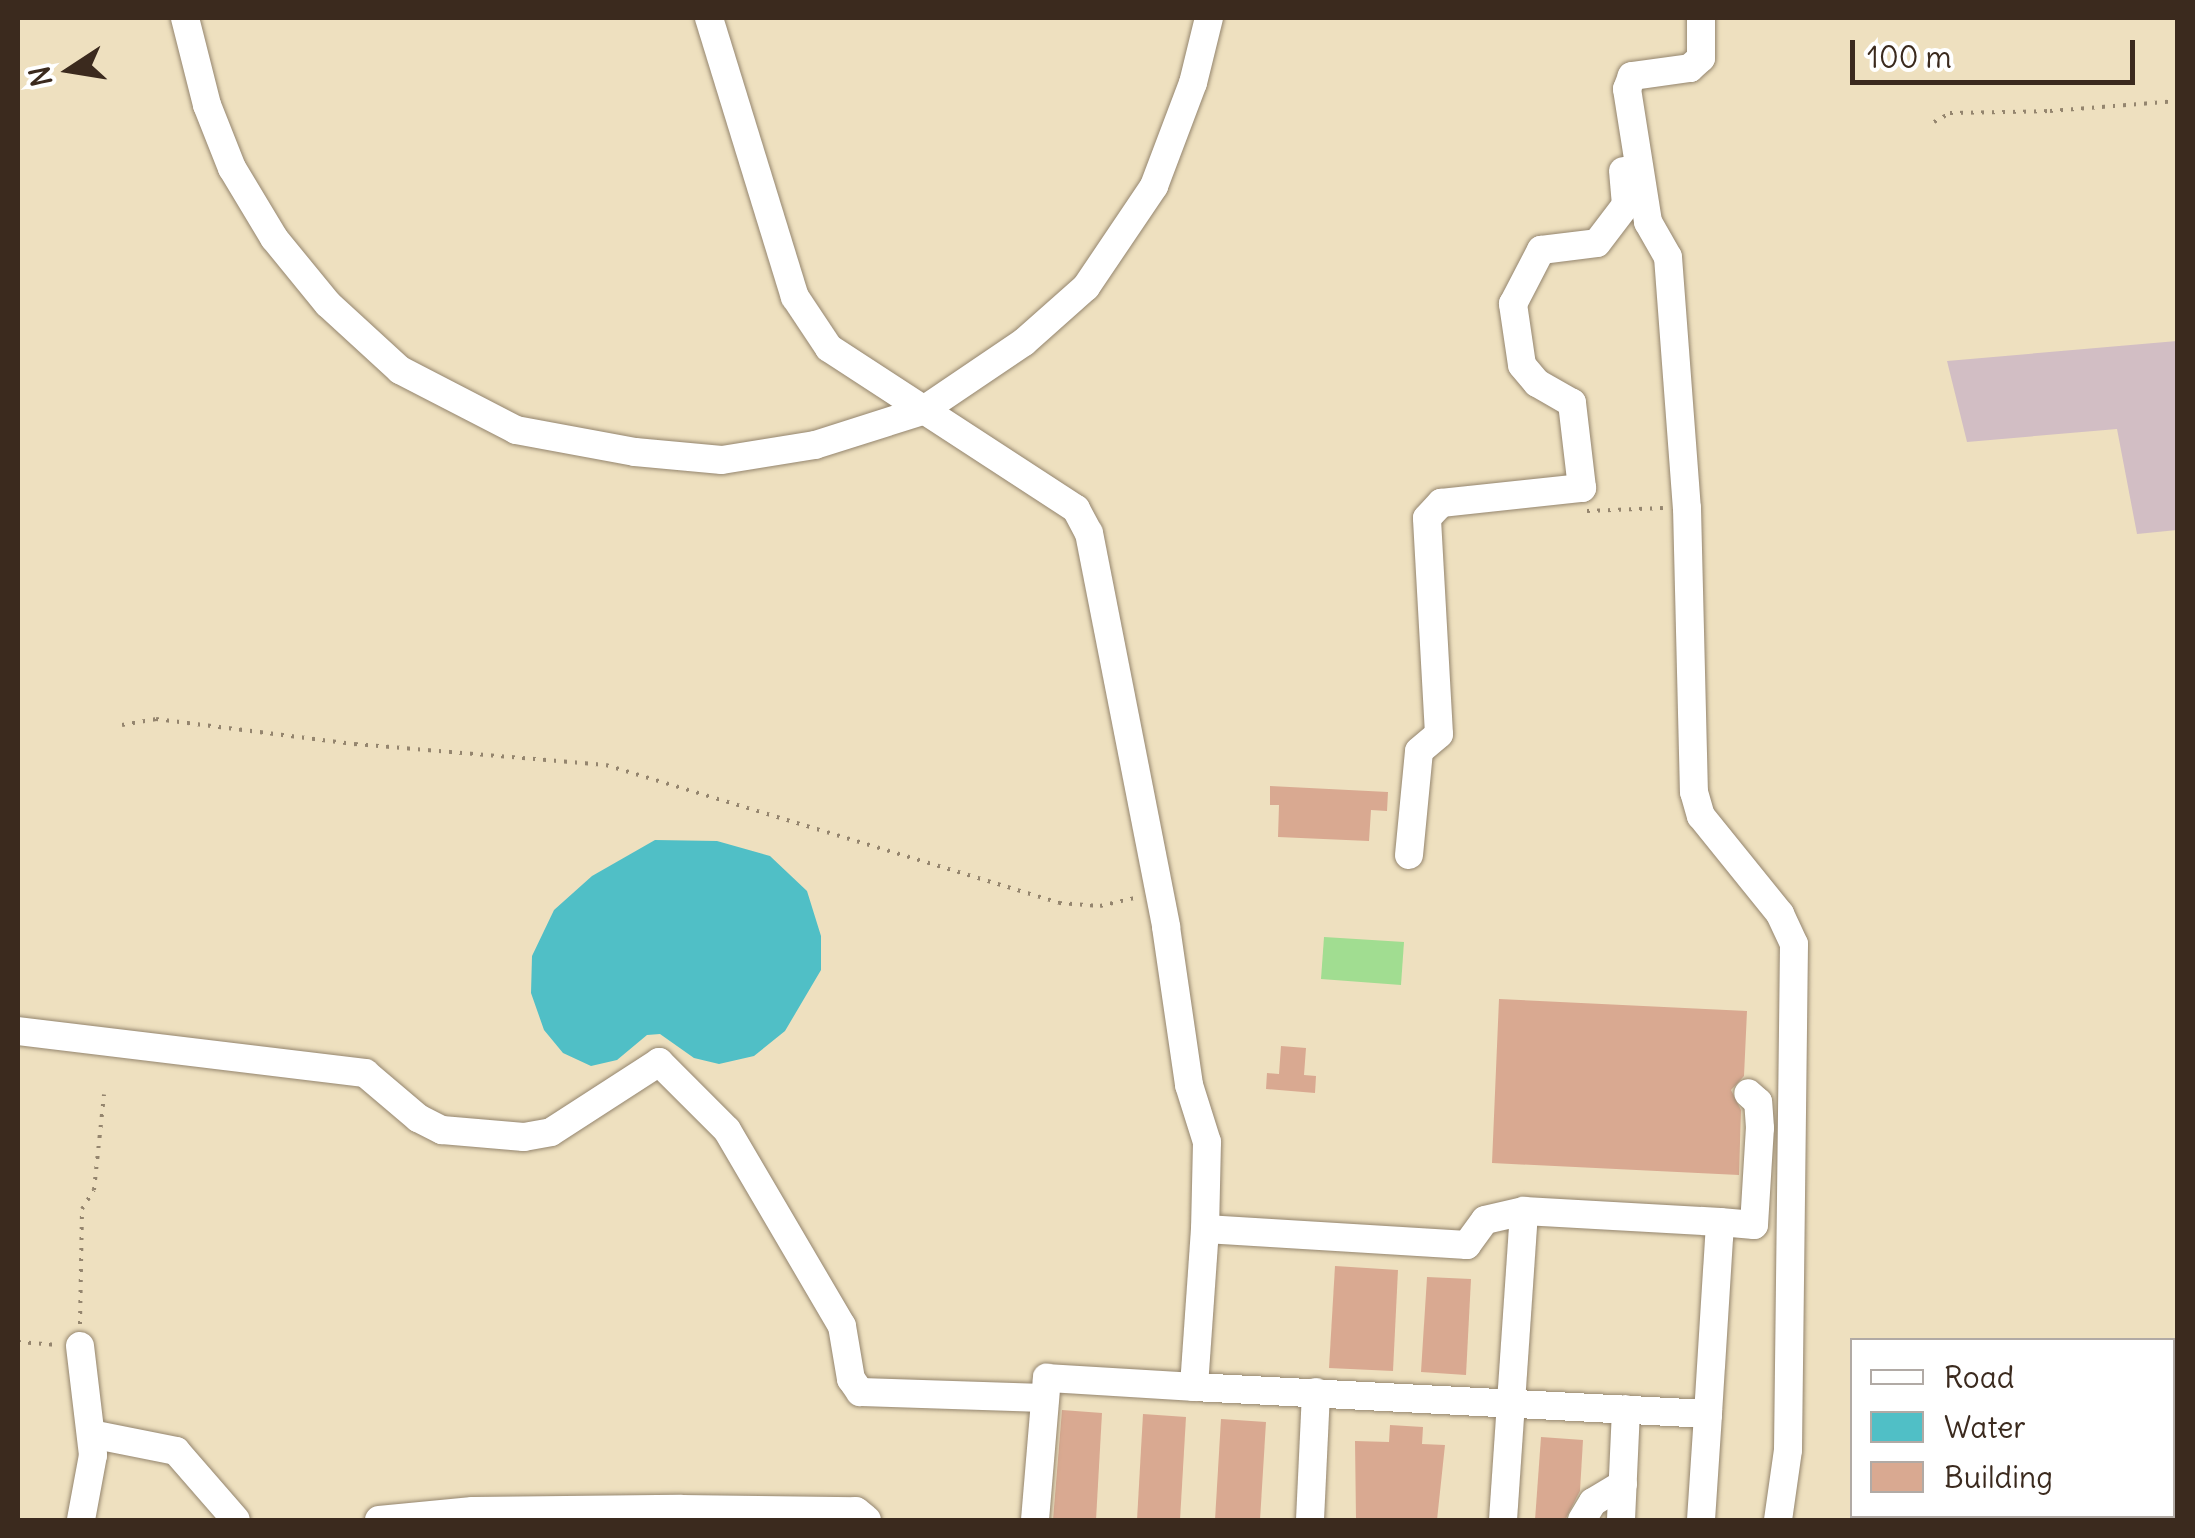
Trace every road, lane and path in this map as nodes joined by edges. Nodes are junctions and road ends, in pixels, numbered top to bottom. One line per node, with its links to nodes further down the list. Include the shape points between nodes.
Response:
1 (184, 18): 8 (street, via 232,168 274,238 328,304 400,370 516,430 722,460 815,445)
2 (709, 18): 8 (street, via 795,297 829,348)
3 (1209, 18): 8 (street, via 1194,83 1154,186 1086,287 1024,342)
4 (1683, 18): 10 (street, via 1677,56 1626,63 1614,77 1626,205 1597,243 1541,250 1513,304 1522,365 1537,383 1572,403 1582,488 1440,504 1427,518 1439,734 1419,751)
5 (1701, 18): 40 (street, via 1700,58 1690,68 1632,76 1627,89 1648,222 1668,258 1688,508 1694,792 1701,816 1780,914 1794,944 1788,1450)
6 (2178, 101): 7 (path, via 1950,113)
7 (1934, 122)
8 (922, 410): 11 (street, via 1076,509 1090,532)
9 (122, 724): 11 (path, via 156,719 606,765 1058,902 1100,906)
10 (1410, 855)
11 (1160, 893): 17 (street, via 1189,1085 1206,1142)
12 (18, 1030): 22 (street, via 365,1073 442,1130 524,1138 551,1132 658,1062 727,1130 842,1326 851,1379 860,1392)
13 (1748, 1093): 16 (street, via 1758,1102 1760,1128 1754,1225)
14 (104, 1095): 19 (path, via 94,1190 82,1209)
15 (1524, 1210): 16 (street); 17 (street, via 1484,1220 1467,1245); 23 (street)
16 (1720, 1222): 25 (street)
17 (1204, 1228): 20 (street)
18 (18, 1342): 19 (path)
19 (80, 1346): 26 (street)
20 (1194, 1387): 21 (street); 22 (street, via 1047,1378)
21 (1316, 1392): 23 (street); 35 (street)
22 (1045, 1398): 34 (street)
23 (1511, 1402): 24 (street); 36 (street)
24 (1626, 1409): 25 (street); 27 (street)
25 (1708, 1414): 39 (street)
26 (91, 1434): 30 (street); 31 (street, via 176,1451)
27 (1623, 1484): 37 (street, via 1594,1502); 38 (street)
28 (647, 1515): 29 (street); 33 (street, via 856,1511)
29 (503, 1517): 32 (street, via 473,1512)
30 (81, 1520)
31 (236, 1520)
32 (382, 1520)
33 (868, 1520)
34 (1034, 1520)
35 (1310, 1520)
36 (1503, 1520)
37 (1582, 1520)
38 (1622, 1520)
39 (1701, 1520)
40 (1778, 1520)

